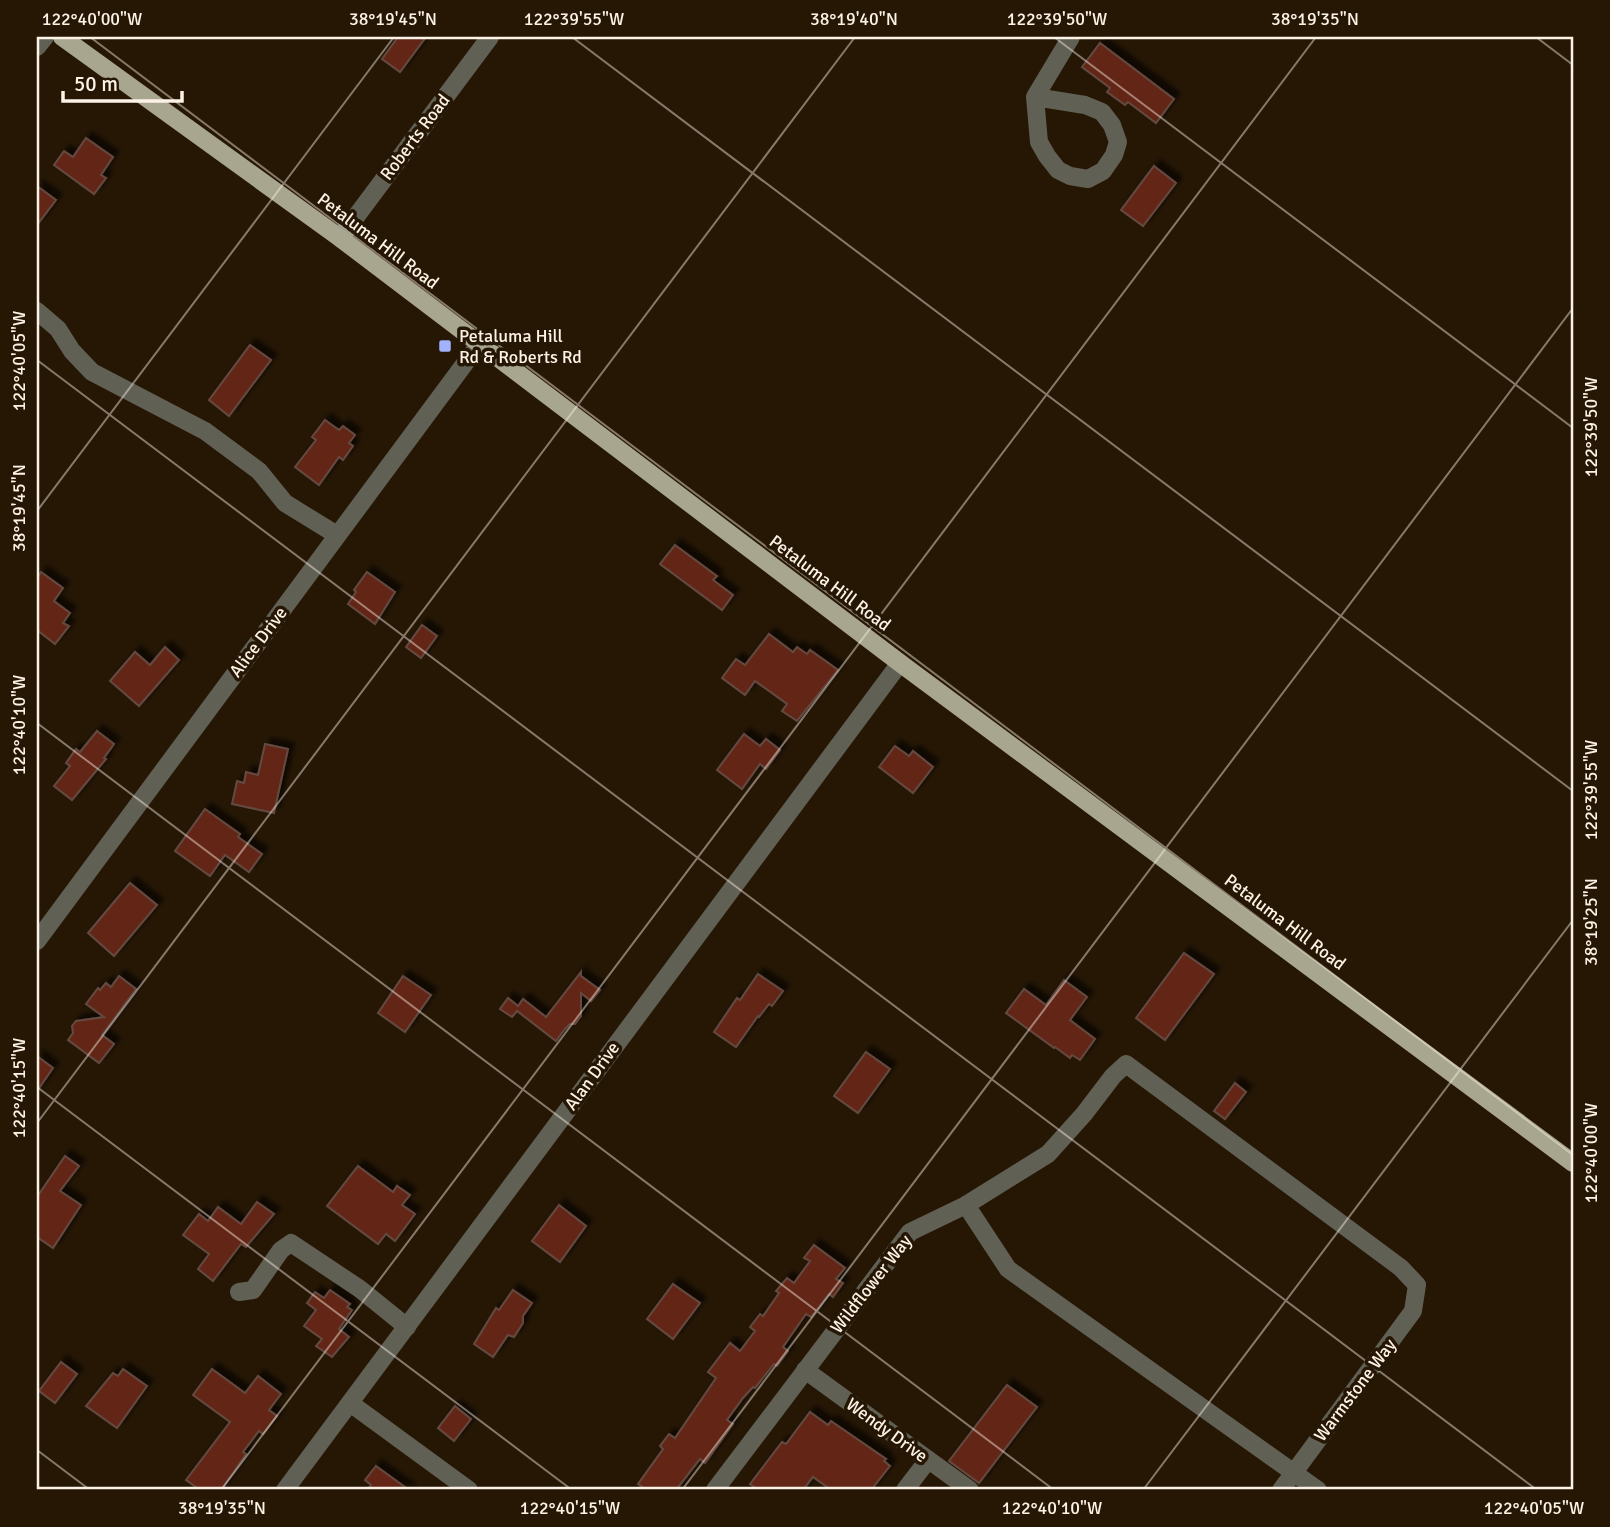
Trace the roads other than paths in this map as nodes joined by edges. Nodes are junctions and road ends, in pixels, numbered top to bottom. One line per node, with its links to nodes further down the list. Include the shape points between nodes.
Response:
1 (45, 37): 5 (street)
2 (62, 37): 7 (main road, Petaluma Hill Road)
3 (490, 37): 7 (street, Roberts Road)
4 (1071, 37): 6 (street)
5 (37, 47)
6 (1035, 97): 6 (street, via 1102,112 1118,142 1102,170 1088,179 1058,170 1039,142)
7 (340, 238): 9 (main road, Petaluma Hill Road)
8 (37, 311): 10 (street, via 58,329 92,372 205,431 259,471 285,503)
9 (480, 343): 10 (street, Alice Drive); 11 (main road, Petaluma Hill Road)
10 (337, 535): 12 (street, Alice Drive)
11 (901, 663): 13 (main road, Petaluma Hill Road); 17 (street, Alan Drive)
12 (37, 940)
13 (1573, 1163)
14 (966, 1205): 15 (street, Wildflower Way, via 1048,1154 1126,1064 1390,1260); 18 (street, Wildflower Way, via 910,1232); 21 (street, via 1008,1269)
15 (1417, 1285): 21 (street, Warmstone Way, via 1413,1311)
16 (239, 1292): 17 (street, via 253,1290 291,1243)
17 (407, 1327): 19 (street, Alan Drive)
18 (805, 1370): 20 (street, Wendy Drive); 24 (street, Wildflower Way)
19 (350, 1403): 22 (street, Alan Drive); 23 (street)
20 (928, 1460): 25 (street); 26 (street, Wendy Drive)
21 (1294, 1473): 27 (street, Warmstone Way); 28 (street)
22 (285, 1490)
23 (469, 1490)
24 (715, 1490)
25 (905, 1490)
26 (970, 1490)
27 (1281, 1490)
28 (1318, 1490)

